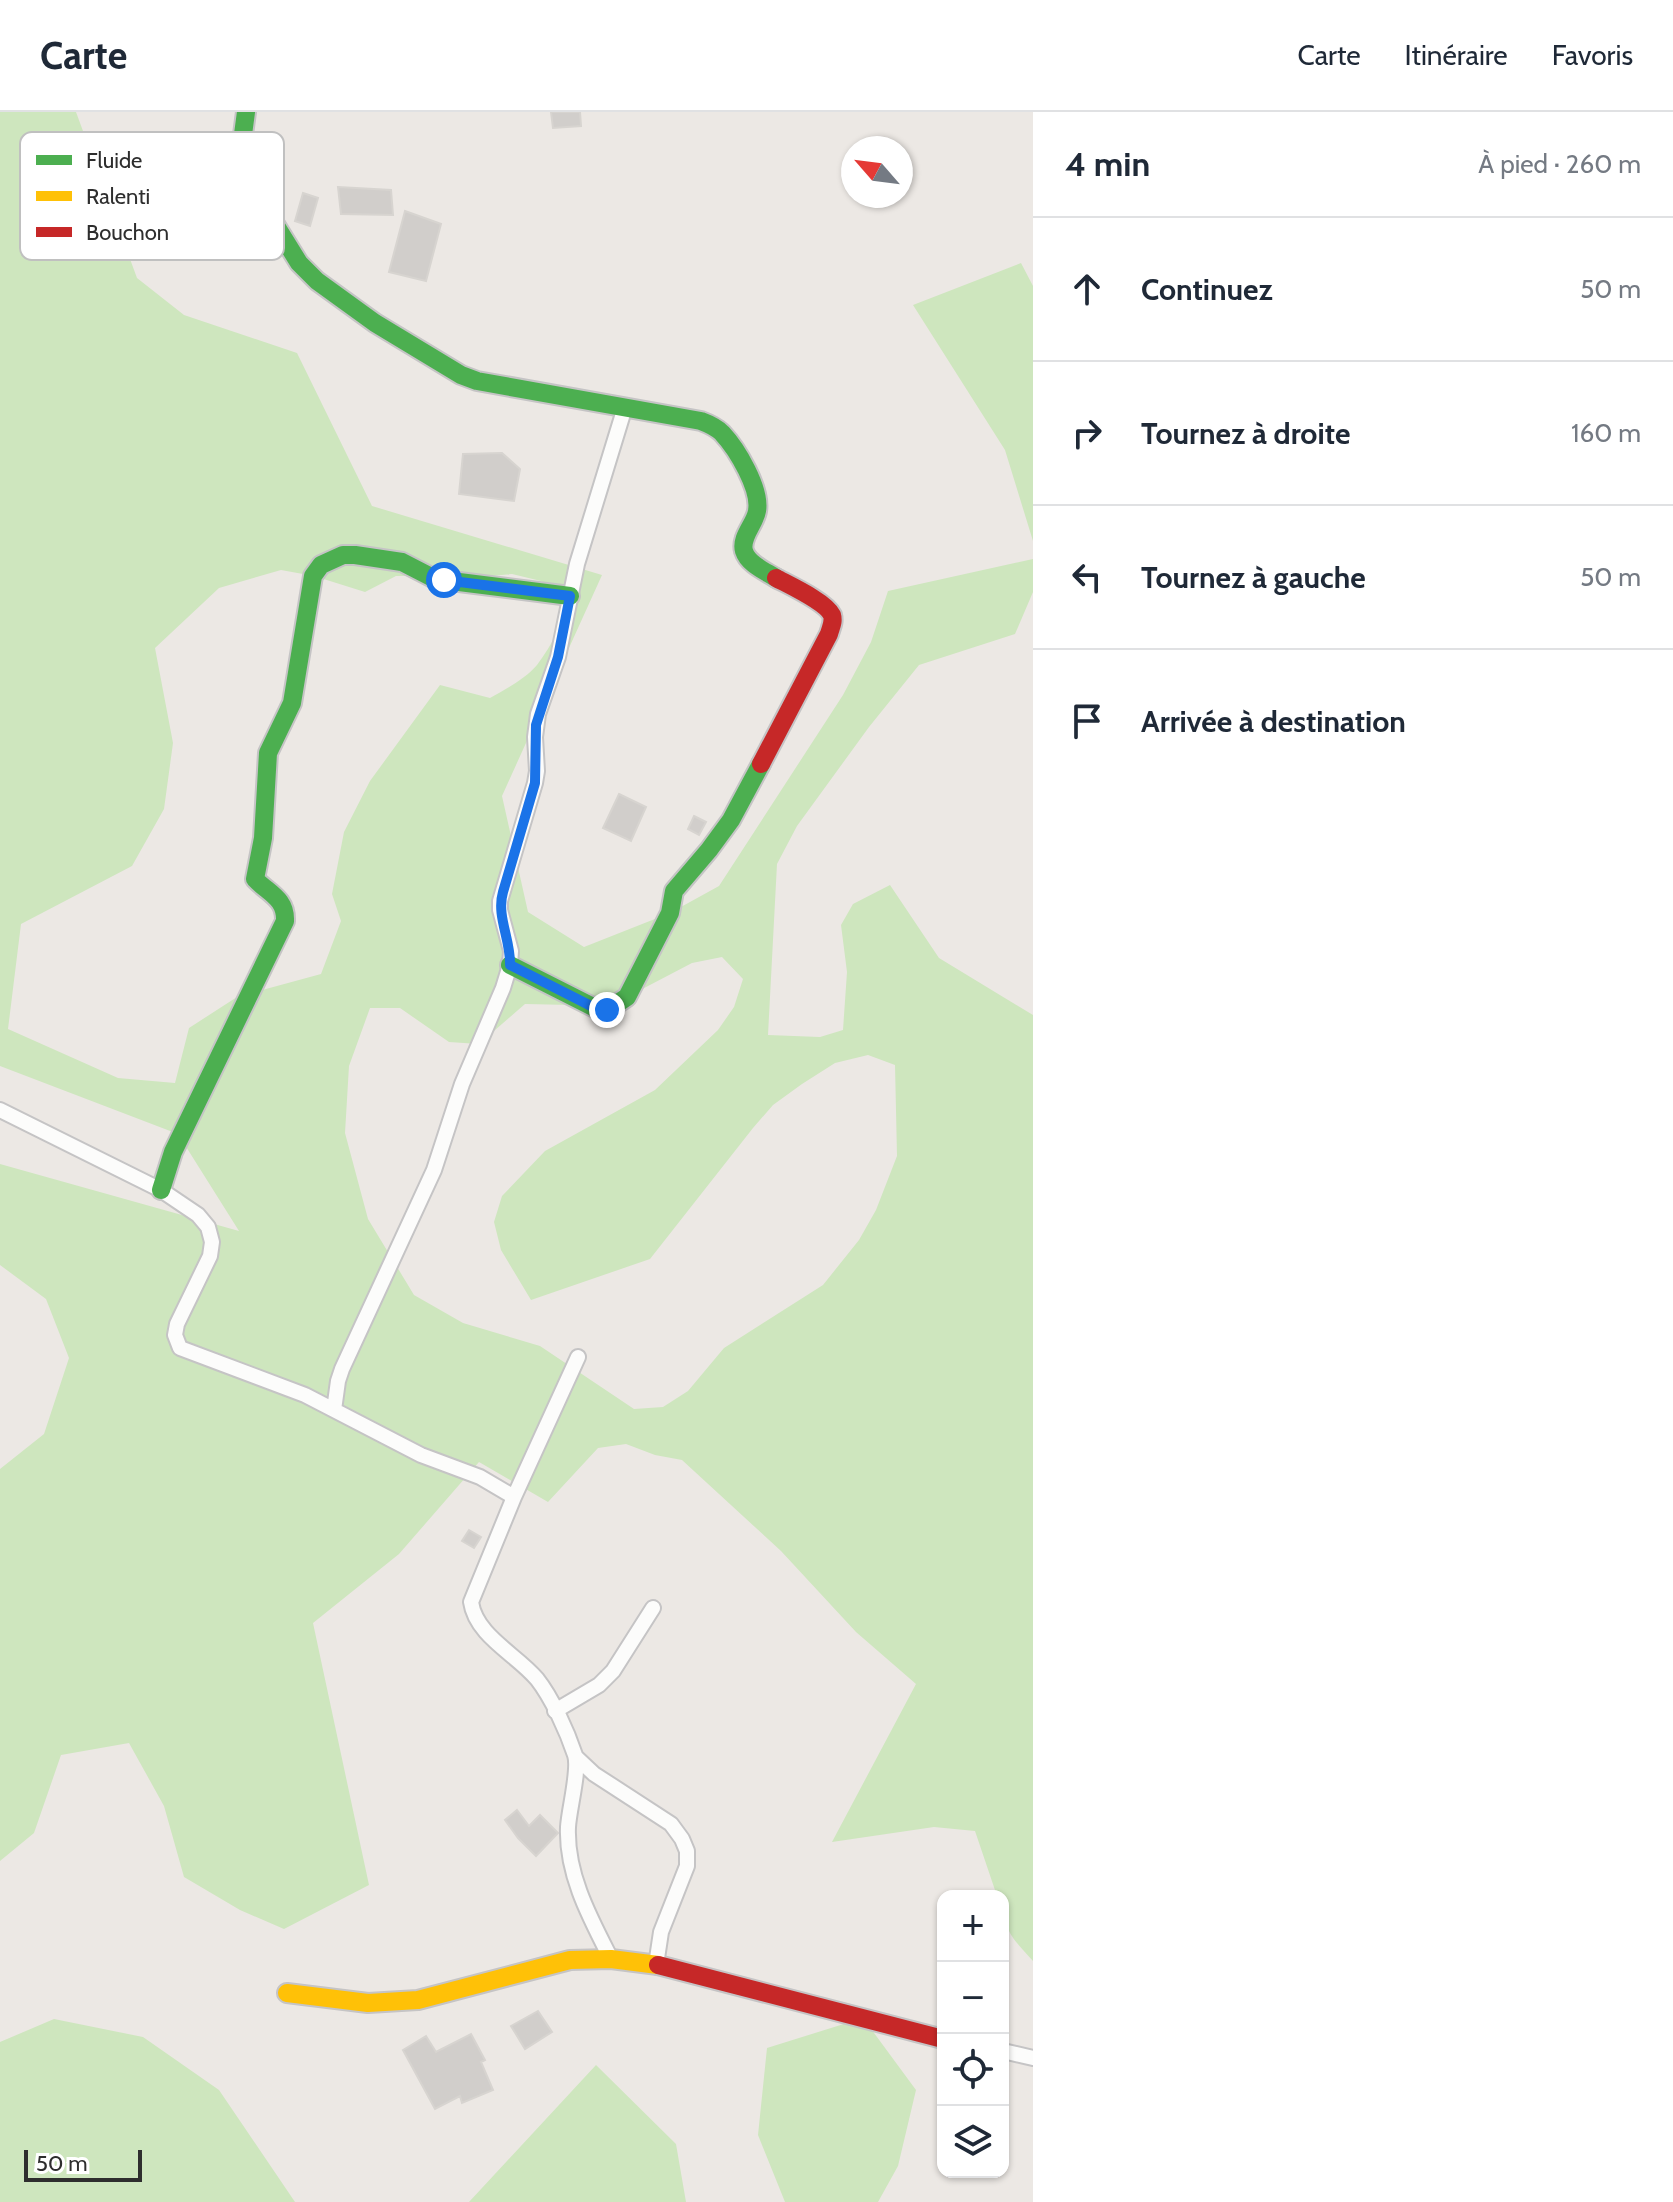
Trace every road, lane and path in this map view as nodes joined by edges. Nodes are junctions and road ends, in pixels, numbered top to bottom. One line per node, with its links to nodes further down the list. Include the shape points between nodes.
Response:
1 (246, 112): 2 (street)
2 (243, 132)
3 (284, 239): 4 (street, via 317,281 461,375)
4 (625, 407): 5 (street); 6 (street, via 701,421 722,432 757,491 759,509 744,539 747,559 824,606 833,621 731,820 674,891 670,913 627,997 607,1010 595,1008)
5 (570, 596): 6 (street, via 536,725 535,783 500,901); 8 (street, via 435,579 402,562 355,555 321,565 313,576 292,703 268,753 255,879 283,903 285,921 173,1152)
6 (510, 965): 10 (street, via 434,1170 342,1369)
7 (0, 1110): 8 (street)
8 (161, 1190): 10 (street, via 198,1215 212,1242 177,1324 180,1348)
9 (578, 1357): 11 (street)
10 (334, 1410): 11 (street)
11 (514, 1497): 13 (street, via 471,1602 473,1613 536,1678)
12 (653, 1608): 13 (street, via 613,1671)
13 (555, 1711): 14 (street)
14 (577, 1758): 15 (street, via 568,1828 570,1858 585,1909); 16 (street, via 671,1824 687,1851)
15 (611, 1959): 16 (street); 17 (street, via 570,1960 418,2000 368,2003)
16 (656, 1965): 18 (street)
17 (287, 1993)
18 (937, 2037)
19 (1009, 2052): 20 (street)
20 (1033, 2058)

